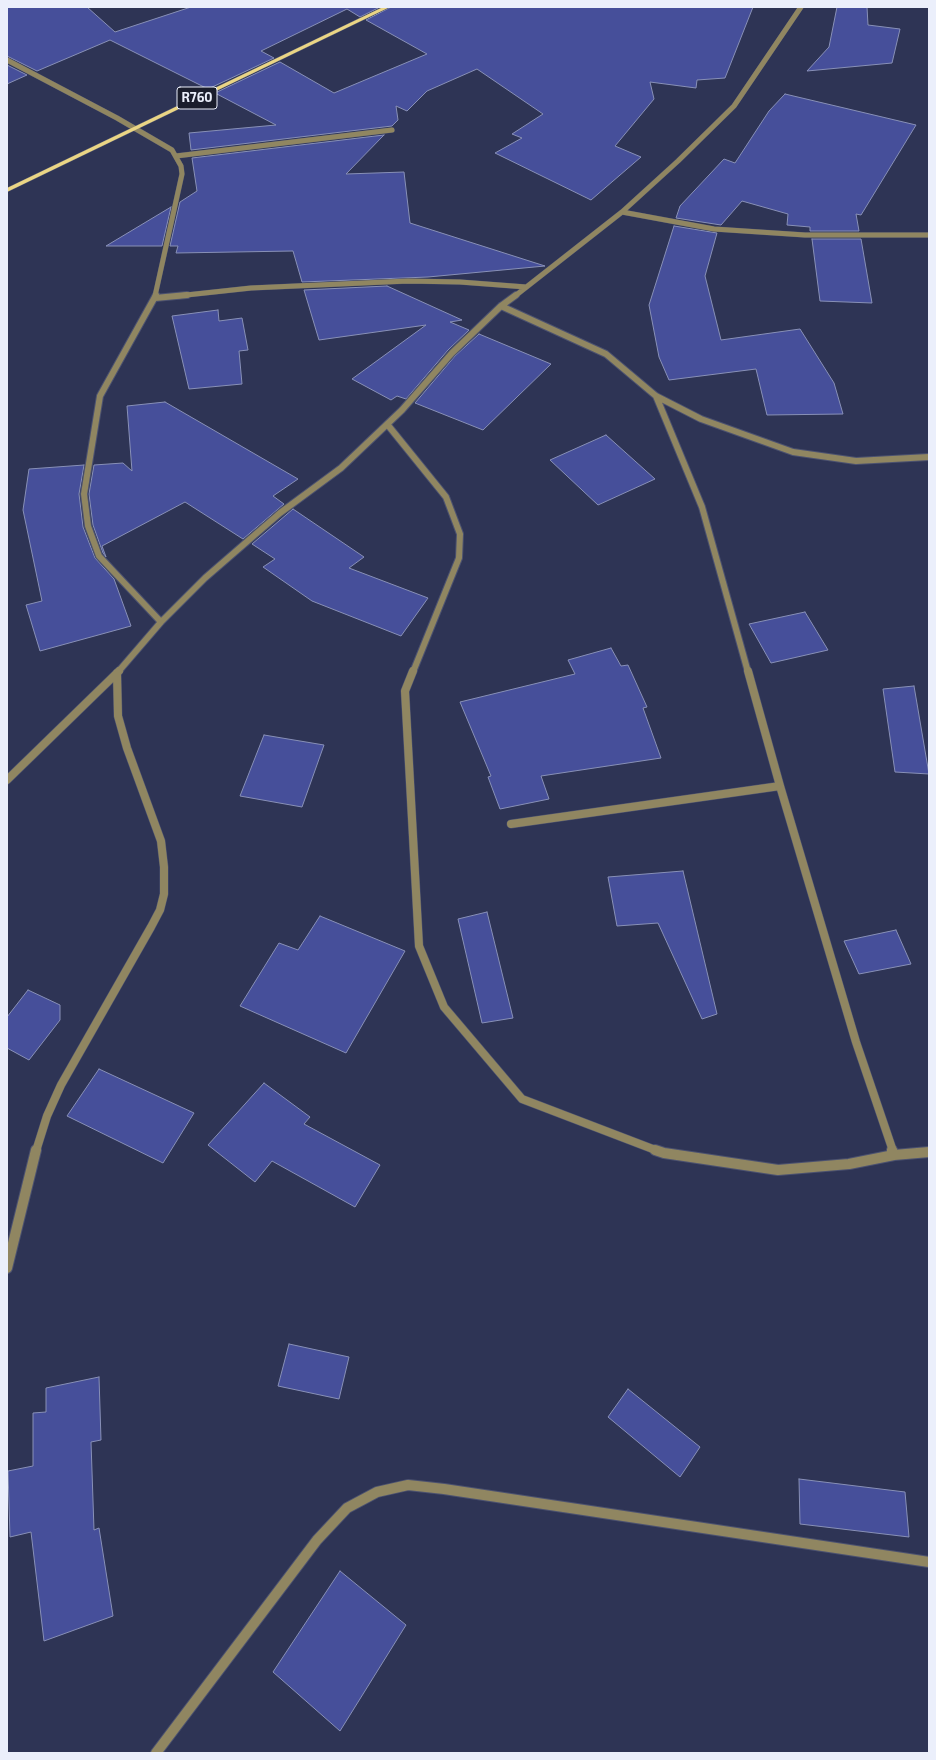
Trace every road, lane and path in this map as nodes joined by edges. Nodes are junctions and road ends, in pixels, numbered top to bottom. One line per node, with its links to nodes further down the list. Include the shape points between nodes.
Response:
1 (387, 7): 4 (main road, R760)
2 (801, 7): 8 (street, via 734,106)
3 (7, 60): 4 (street)
4 (134, 129): 6 (street, via 172,150); 7 (main road, R760)
5 (392, 130): 6 (street)
6 (176, 156): 11 (street, via 182,174)
7 (7, 190)
8 (622, 212): 9 (street, via 714,229 805,235); 10 (street)
9 (929, 235)
10 (526, 287): 11 (street, via 408,281 251,288); 12 (street)
11 (155, 298): 16 (street, via 100,396 84,494 88,526 100,556)
12 (501, 306): 13 (street, via 606,354); 14 (street, via 452,352)
13 (656, 396): 15 (street, via 701,419 793,452 856,461); 19 (street, via 702,507)
14 (387, 424): 16 (street, via 341,468 280,513 205,578); 22 (street, via 446,497 460,534 458,558 404,691 419,946 444,1006 522,1099 664,1153 778,1170 849,1164)
15 (929, 457)
16 (161, 622): 17 (street)
17 (117, 673): 18 (street); 23 (street, via 118,716 161,841 164,894 152,928 61,1085 47,1116)
18 (7, 780)
19 (780, 786): 20 (street); 22 (street, via 856,1042)
20 (512, 824)
21 (929, 1152): 22 (street)
22 (894, 1155)
23 (7, 1268)
24 (929, 1562): 25 (street, via 444,1489 408,1485 376,1492 347,1508 317,1540)
25 (156, 1753)

